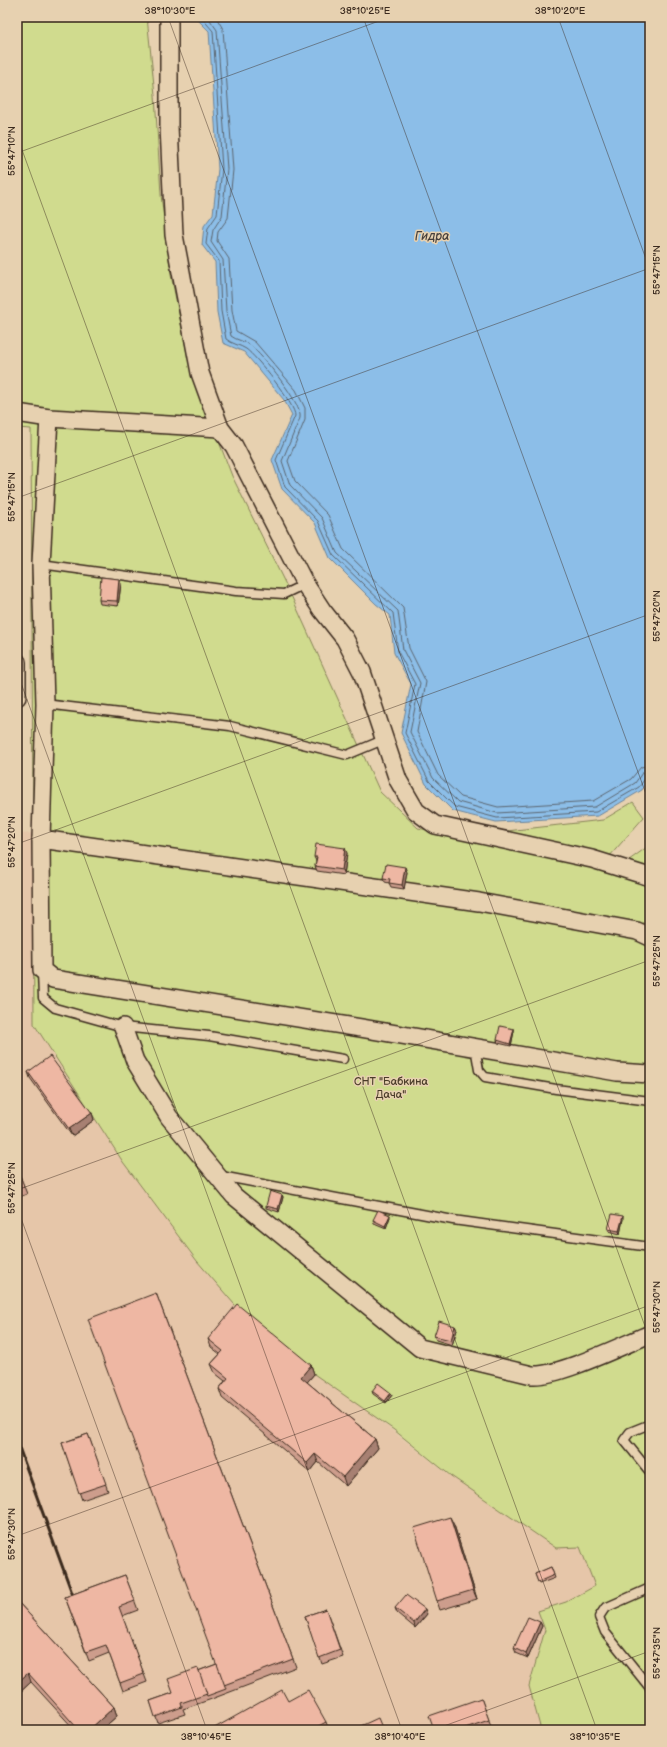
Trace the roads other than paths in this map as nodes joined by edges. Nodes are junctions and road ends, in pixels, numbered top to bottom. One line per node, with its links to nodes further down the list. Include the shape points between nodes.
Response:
1 (169, 17): 4 (street, via 169,126 174,235 200,373)
2 (17, 413): 3 (street)
3 (49, 418): 4 (street); 5 (street)
4 (220, 428): 6 (street, via 234,446)
5 (41, 564): 6 (lane, via 244,592 284,594); 9 (street)
6 (305, 584): 10 (street, via 345,639 359,666)
7 (17, 662): 8 (street)
8 (17, 697)
9 (45, 704): 10 (lane, via 230,726 347,755); 11 (street)
10 (383, 740): 12 (street, via 398,780 416,810 434,826 592,859)
11 (41, 839): 13 (street, via 479,902 638,931); 14 (street)
12 (650, 877)
13 (650, 937)
14 (42, 970): 15 (lane, via 43,998 55,1008); 16 (street, via 53,979)
15 (123, 1027): 17 (lane, via 209,1036); 20 (street, via 135,1061 169,1117)
16 (475, 1047): 18 (street, via 617,1072); 19 (lane, via 479,1070 486,1077)
17 (343, 1059)
18 (650, 1074)
19 (650, 1101)
20 (217, 1176): 21 (lane, via 453,1220); 22 (street, via 234,1196 420,1348 542,1376)
21 (650, 1247)
22 (650, 1334)
23 (650, 1424): 24 (lane, via 630,1432 624,1440)
24 (650, 1472)
25 (650, 1588): 26 (lane, via 605,1608 599,1617 605,1632)
26 (650, 1688)

